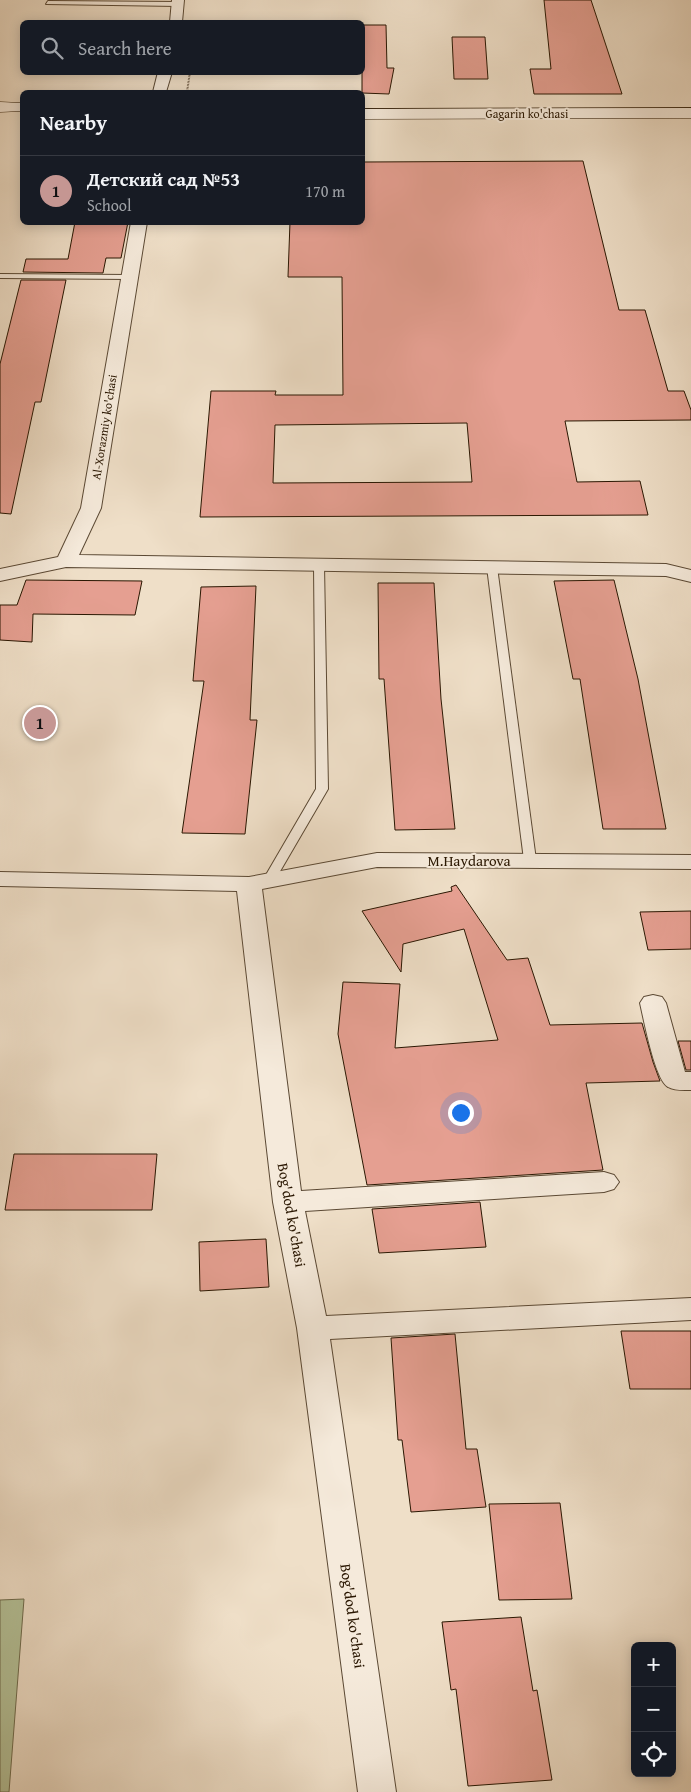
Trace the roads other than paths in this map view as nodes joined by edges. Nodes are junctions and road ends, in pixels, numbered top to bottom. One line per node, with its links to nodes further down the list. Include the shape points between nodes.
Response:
1 (178, 2): 2 (lane); 3 (street)
2 (48, 3)
3 (176, 20)
4 (164, 75): 5 (street)
5 (160, 90)
6 (20, 106): 9 (main road)
7 (365, 106): 8 (main road, Gagarin ko'chasi)
8 (691, 106)
9 (0, 107)
10 (691, 113): 13 (main road, Gagarin ko'chasi)
11 (0, 114): 12 (main road)
12 (20, 114)
13 (365, 114)
14 (138, 225): 16 (street, Al-Xorazmiy ko'chasi)
15 (0, 276): 16 (lane)
16 (129, 277): 17 (street, Al-Xorazmiy ko'chasi, via 91,508)
17 (66, 561): 18 (street); 20 (street)
18 (319, 565): 19 (street); 25 (lane, via 322,789)
19 (492, 567): 21 (street, via 666,570); 22 (lane)
20 (0, 575)
21 (691, 576)
22 (530, 860): 23 (street, M.Haydarova); 25 (street, M.Haydarova, via 377,860)
23 (691, 862)
24 (0, 879): 25 (street)
25 (259, 882): 29 (street, Bog'dod ko'chasi)
26 (653, 1003): 27 (street, via 672,1076 678,1081)
27 (691, 1081)
28 (604, 1182): 29 (street)
29 (288, 1202): 31 (street, Bog'dod ko'chasi)
30 (691, 1309): 31 (street)
31 (313, 1328): 32 (street, Bog'dod ko'chasi)
32 (377, 1792)

